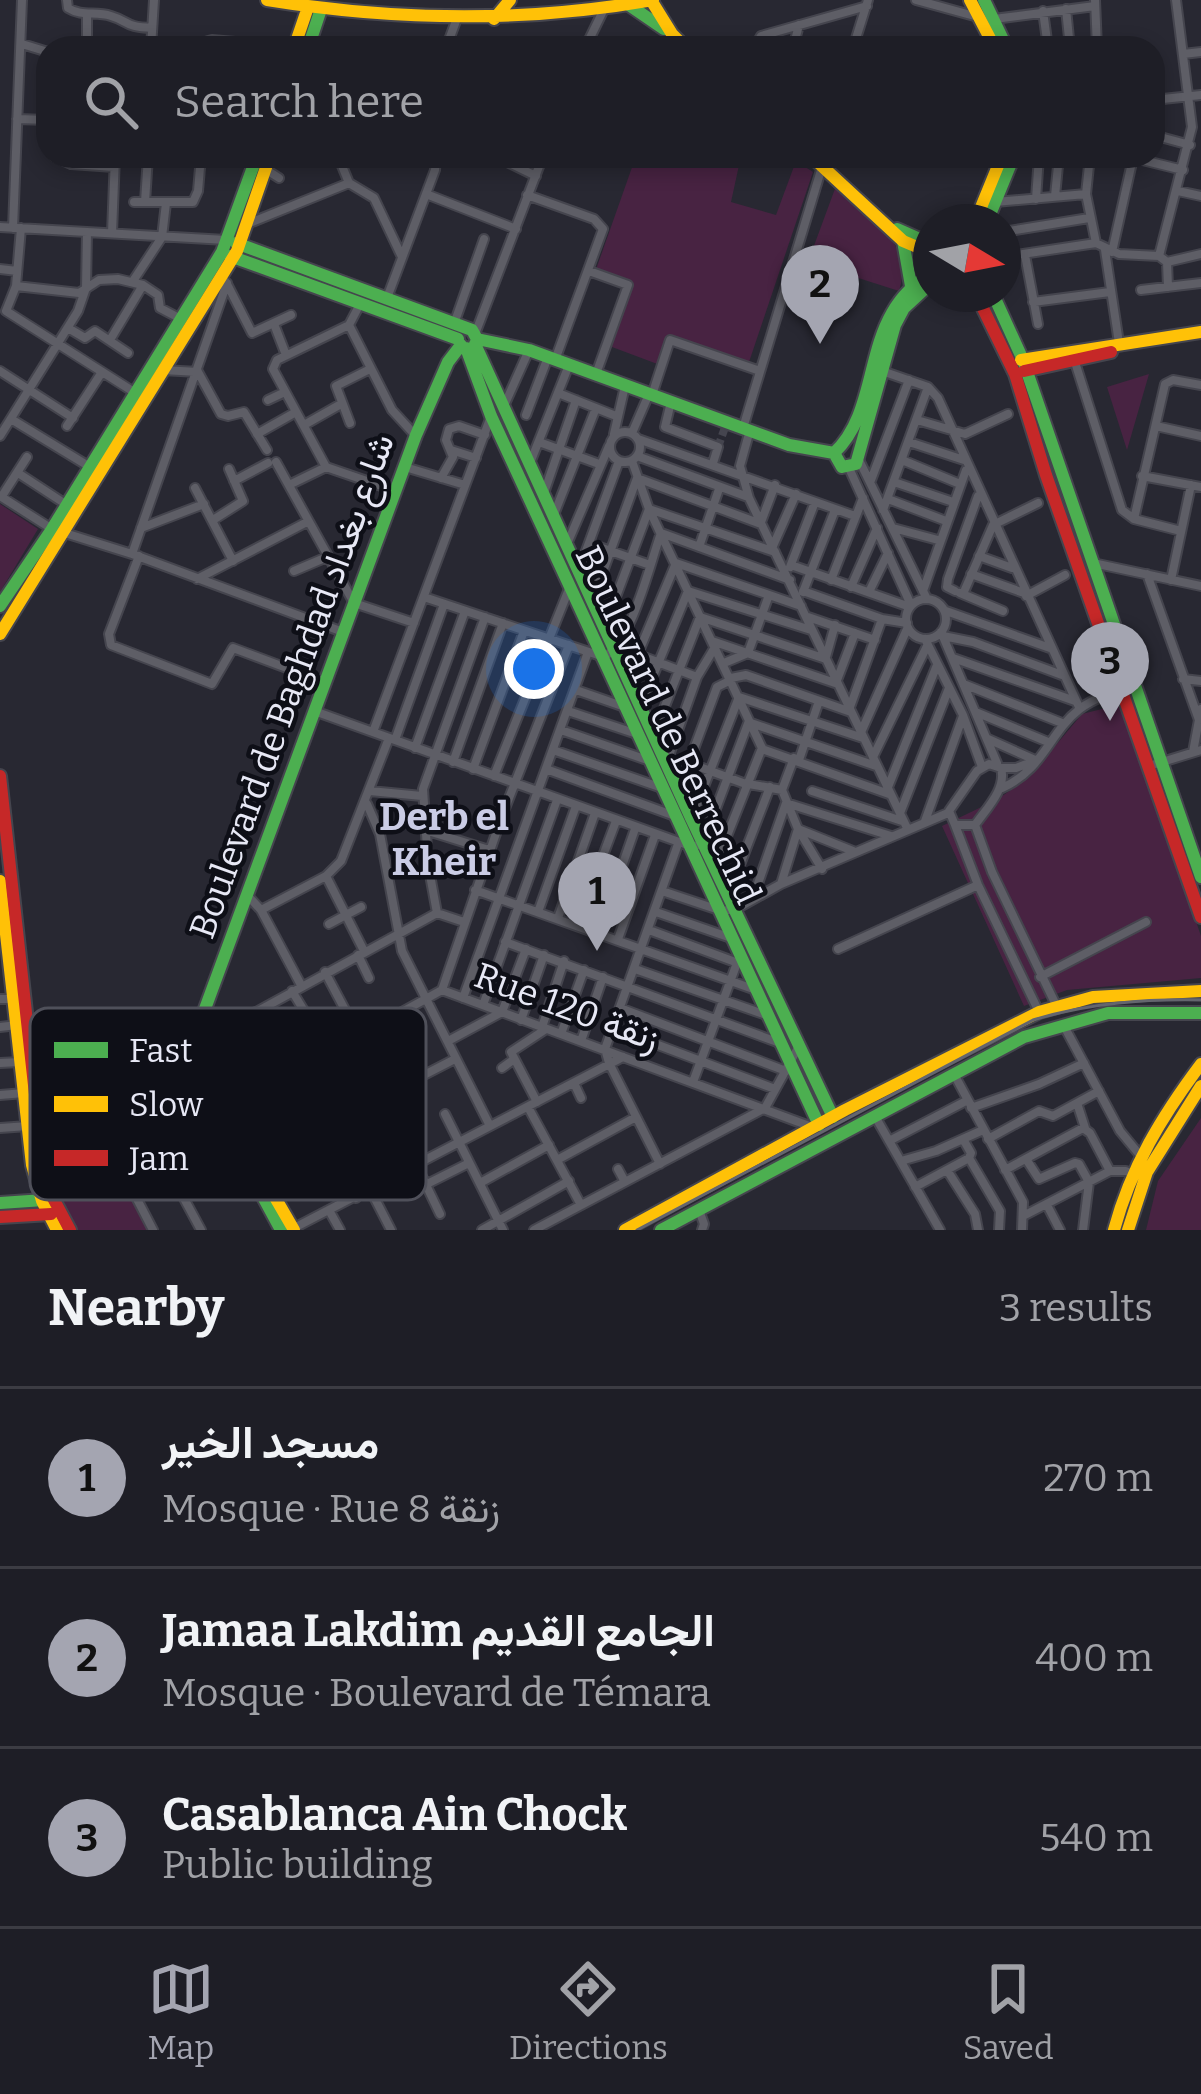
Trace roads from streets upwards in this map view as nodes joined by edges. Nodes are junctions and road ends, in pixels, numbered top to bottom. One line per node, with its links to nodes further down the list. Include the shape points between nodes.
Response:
1 (22, 0): 43 (street)
2 (67, 0): 22 (street, via 72,12)
3 (154, 0): 27 (street)
4 (267, 0): 16 (street)
5 (510, 0): 24 (street)
6 (534, 0): 20 (street)
7 (652, 0): 15 (street); 28 (street)
8 (916, 0): 23 (street)
9 (970, 0): 23 (street)
10 (985, 0): 23 (street)
11 (1016, 0): 21 (street)
12 (1176, 0): 46 (street)
13 (867, 3): 26 (street); 37 (street)
14 (1095, 3): 17 (street); 42 (street)
15 (629, 5): 18 (street); 28 (street)
16 (314, 8): 25 (street); 31 (street); 32 (street)
17 (1066, 8): 19 (street); 41 (street)
18 (604, 9): 20 (street); 34 (street)
19 (1043, 11): 21 (street); 40 (street)
20 (541, 14): 24 (street)
21 (1017, 14): 23 (street)
22 (88, 15): 27 (street); 29 (street)
23 (986, 18): 38 (street); 39 (street)
24 (494, 19): 25 (street)
25 (456, 21): 33 (street)
26 (800, 24): 35 (street); 36 (street)
27 (152, 28): 30 (street)
28 (672, 34)
29 (87, 36)
30 (152, 36)
31 (300, 36)
32 (310, 36)
33 (450, 36)
34 (591, 36)
35 (760, 36)
36 (796, 36)
37 (857, 36)
38 (991, 36)
39 (998, 36)
40 (1046, 36)
41 (1069, 36)
42 (1096, 36)
43 (22, 44): 44 (street); 49 (street)
44 (36, 48)
45 (1201, 52): 46 (street)
46 (1183, 54): 47 (street)
47 (1195, 96): 48 (street); 51 (street)
48 (1165, 99)
49 (17, 119): 50 (street); 94 (street)
50 (36, 120)
51 (1197, 126): 53 (street)
52 (1165, 140): 53 (street)
53 (1189, 150): 54 (street); 74 (street)
54 (1201, 153)
55 (1165, 166): 74 (street)
56 (114, 168): 98 (street)
57 (147, 168): 86 (street)
58 (200, 168): 88 (street, via 196,198)
59 (253, 168): 105 (street)
60 (266, 168): 91 (street)
61 (272, 168): 76 (street)
62 (343, 168): 77 (street)
63 (433, 168): 79 (street)
64 (520, 168): 75 (street)
65 (539, 168): 75 (street)
66 (815, 168): 151 (street)
67 (825, 168): 92 (street)
68 (997, 168): 89 (street)
69 (1009, 168): 87 (street)
70 (1038, 168): 84 (street)
71 (1058, 168): 83 (street)
72 (1089, 168): 80 (street)
73 (1126, 168): 104 (street)
74 (1183, 170): 78 (street)
75 (536, 176): 81 (street)
76 (279, 178)
77 (349, 184): 91 (street); 109 (street, via 374,198)
78 (1178, 191): 82 (street); 110 (street)
79 (425, 194): 95 (street); 109 (street)
80 (1086, 194): 83 (street); 90 (street)
81 (527, 195): 95 (street); 113 (street, via 600,222)
82 (1201, 196)
83 (1055, 197): 84 (street)
84 (1036, 199): 87 (street)
85 (134, 202): 86 (street)
86 (145, 202): 88 (street)
87 (995, 202)
88 (166, 203): 100 (street)
89 (982, 204)
90 (1090, 218): 96 (street); 104 (street)
91 (247, 224): 105 (street)
92 (889, 224): 99 (street); 102 (street)
93 (0, 227): 94 (street)
94 (17, 228): 97 (street); 112 (street)
95 (516, 229): 136 (street)
96 (1021, 229)
97 (87, 232): 98 (street); 120 (street)
98 (112, 233): 100 (street)
99 (913, 235)
100 (162, 237): 105 (street); 115 (street)
101 (484, 239): 136 (street)
102 (903, 241): 103 (street); 118 (street)
103 (913, 245)
104 (1104, 248): 108 (street); 110 (street); 122 (street)
105 (231, 249): 114 (street); 123 (street); 126 (street); 130 (street)
106 (1201, 254): 110 (street)
107 (1021, 255): 108 (street)
108 (1025, 255): 124 (street)
109 (402, 256): 123 (street)
110 (1163, 259): 119 (street)
111 (0, 269): 112 (street)
112 (17, 271): 117 (street)
113 (589, 271): 144 (street); 153 (street, via 628,285)
114 (225, 279): 131 (street, via 250,332); 148 (street); 152 (street)
115 (138, 283): 120 (street, via 99,280); 130 (street); 137 (street)
116 (1201, 283): 119 (street)
117 (16, 286): 120 (street); 138 (street, via 4,308)
118 (911, 286): 147 (street, via 889,317)
119 (1168, 287): 121 (street)
120 (86, 288): 134 (street)
121 (1141, 290)
122 (1110, 292): 124 (street); 139 (street)
123 (387, 298): 136 (street)
124 (1033, 302): 132 (street)
125 (913, 303): 147 (street)
126 (360, 304): 133 (street); 136 (street)
127 (987, 312): 145 (street)
128 (999, 312): 145 (street)
129 (291, 316): 131 (street)
130 (181, 319): 162 (street)
131 (274, 324): 142 (street)
132 (1038, 324)
133 (349, 325): 142 (street); 146 (street)
134 (68, 328): 137 (street); 138 (street)
135 (1201, 335): 139 (street); 143 (street)
136 (466, 338): 140 (street); 167 (street, Boulevard de Berrechid); 172 (street, Boulevard de Berrechid); 185 (street, Boulevard de Baghdad شارع بغداد)
137 (110, 340): 141 (street)
138 (60, 343): 150 (street); 158 (street)
139 (1119, 344): 145 (street)
140 (529, 350): 144 (street); 167 (street)
141 (128, 352)
142 (286, 355): 159 (street, via 273,369)
143 (1074, 358): 145 (street); 224 (street)
144 (557, 361): 153 (street); 160 (street); 171 (street)
145 (1019, 367): 274 (street); 350 (street, via 1046,475)
146 (370, 369): 166 (street, via 337,384); 185 (street)
147 (876, 369): 154 (street); 195 (street)
148 (163, 370): 152 (street); 162 (street)
149 (0, 371): 158 (street)
150 (102, 371): 158 (street, via 70,422); 162 (street)
151 (760, 371): 161 (street, via 670,340); 179 (street)
152 (198, 372): 181 (street, via 221,414 245,413); 254 (street)
153 (596, 375): 155 (street)
154 (908, 380): 157 (street); 216 (street)
155 (625, 386): 161 (street); 173 (street)
156 (1201, 386): 178 (street, via 1165,384)
157 (928, 387): 175 (street); 180 (street)
158 (30, 391): 174 (street)
159 (285, 392): 163 (street); 169 (street)
160 (558, 394): 164 (street); 188 (street)
161 (651, 394): 165 (street); 186 (street)
162 (140, 396): 206 (street); 256 (street)
163 (268, 400)
164 (576, 400): 168 (street); 191 (street)
165 (671, 402): 179 (street); 204 (street, via 664,428 718,447)
166 (341, 404): 176 (street); 177 (street)
167 (504, 406): 202 (street, Boulevard de Berrechid)
168 (596, 408): 173 (street); 196 (street)
169 (296, 412): 177 (street); 181 (street)
170 (1008, 414): 180 (street)
171 (526, 415)
172 (491, 416): 182 (street); 287 (street, Boulevard de Berrechid)
173 (616, 416): 183 (street)
174 (11, 419): 184 (street); 206 (street)
175 (917, 420): 180 (street); 189 (street)
176 (350, 423)
177 (304, 425): 207 (street)
178 (1155, 426): 187 (street); 212 (street)
179 (746, 429): 194 (street); 211 (street)
180 (954, 433): 205 (street)
181 (257, 434): 192 (street)
182 (484, 435): 193 (street, via 451,427); 198 (street)
183 (614, 435): 186 (street); 190 (street)
184 (0, 436)
185 (416, 436): 208 (street, Boulevard de Baghdad شارع بغداد)
186 (635, 436): 199 (street); 204 (street)
187 (1201, 436)
188 (539, 442): 191 (street); 202 (street)
189 (909, 442): 200 (street); 205 (street)
190 (609, 446): 201 (street); 203 (street)
191 (559, 449): 196 (street); 227 (street)
192 (267, 450)
193 (451, 450): 198 (street); 213 (street)
194 (834, 453): 195 (street); 195 (street, via 837,463)
195 (853, 455): 216 (street); 233 (street)
196 (579, 456): 203 (street); 245 (street)
197 (27, 458): 210 (street)
198 (476, 458): 220 (street)
199 (634, 459): 201 (street); 214 (street); 225 (street)
200 (902, 460): 217 (street); 218 (street)
201 (619, 461): 260 (street)
202 (530, 463): 227 (street, Boulevard de Berrechid)
203 (598, 464): 261 (street)
204 (713, 464): 211 (street)
205 (965, 464): 218 (street); 229 (street)
206 (90, 467): 239 (street)
207 (326, 467): 219 (street); 226 (street)
208 (405, 467): 213 (street); 226 (street, Boulevard de Baghdad شارع بغداد)
209 (229, 469): 215 (street)
210 (18, 472): 230 (street); 239 (street)
211 (742, 474): 221 (street); 232 (street)
212 (1142, 476): 222 (street); 231 (street)
213 (441, 478): 220 (street)
214 (637, 478): 240 (street); 241 (street); 264 (street)
215 (234, 481): 219 (street, via 272,463); 247 (street, via 242,503)
216 (870, 482): 242 (street)
217 (894, 482): 234 (street); 236 (street)
218 (960, 484): 236 (street)
219 (289, 485): 249 (street)
220 (466, 485): 296 (street)
221 (775, 485): 228 (street); 250 (street)
222 (1196, 486): 257 (street)
223 (195, 488): 238 (street)
224 (1116, 488): 231 (street); 246 (street)
225 (719, 489): 232 (street); 240 (street)
226 (396, 491): 299 (street, Boulevard de Baghdad شارع بغداد)
227 (544, 493): 245 (street, Boulevard de Berrechid)
228 (796, 494): 235 (street); 263 (street)
229 (979, 494): 251 (street); 292 (street, via 947,579)
230 (1, 496): 256 (street)
231 (1137, 496): 246 (street)
232 (749, 498): 250 (street)
233 (863, 498): 244 (street); 252 (street)
234 (888, 499): 242 (street); 248 (street)
235 (815, 502): 243 (street); 279 (street)
236 (953, 502): 248 (street)
237 (1038, 503): 251 (street)
238 (204, 504): 247 (street); 254 (street)
239 (67, 505): 256 (street)
240 (713, 507): 250 (street); 255 (street)
241 (649, 509): 255 (street); 258 (street); 270 (street)
242 (883, 509): 253 (street)
243 (835, 510): 244 (street); 280 (street)
244 (855, 516): 285 (street)
245 (553, 517): 261 (street, Boulevard de Berrechid)
246 (1134, 519): 257 (street)
247 (213, 520): 271 (street)
248 (946, 521): 259 (street)
249 (308, 522): 269 (street); 271 (street)
250 (762, 523): 263 (street)
251 (993, 525): 268 (street); 276 (street)
252 (878, 527): 265 (street); 289 (street)
253 (892, 527): 259 (street); 266 (street)
254 (141, 528): 267 (street)
255 (705, 528): 262 (street); 263 (street)
256 (57, 530): 267 (street); 301 (street); 320 (street)
257 (1181, 531): 286 (street)
258 (662, 533): 262 (street); 273 (street); 275 (street)
259 (938, 540): 272 (street)
260 (591, 544): 264 (street); 278 (street)
261 (567, 546): 278 (street, Boulevard de Berrechid)
262 (699, 547): 279 (street)
263 (775, 549): 279 (street)
264 (610, 551): 270 (street); 297 (street)
265 (889, 552): 291 (street); 302 (street)
266 (904, 553): 272 (street); 295 (street)
267 (136, 555): 284 (street); 346 (street, via 111,645 212,684 233,648)
268 (979, 556): 276 (street); 281 (street)
269 (327, 557): 277 (street); 299 (street)
270 (630, 559): 275 (street); 314 (street)
271 (233, 561): 284 (street)
272 (932, 561): 295 (street)
273 (676, 562): 290 (street); 294 (street); 332 (street)
274 (1093, 563): 282 (street); 350 (street)
275 (650, 565): 330 (street)
276 (1013, 568): 293 (street)
277 (294, 571)
278 (578, 571): 287 (street); 297 (street, Boulevard de Berrechid)
279 (789, 572): 280 (street); 298 (street)
280 (811, 573): 285 (street); 298 (street)
281 (971, 574): 292 (street); 293 (street)
282 (1147, 574): 286 (street); 343 (street)
283 (1065, 575): 293 (street)
284 (197, 579): 318 (street)
285 (831, 580): 289 (street)
286 (1171, 580): 288 (street)
287 (570, 586): 323 (street); 330 (street, Boulevard de Berrechid)
288 (1201, 586)
289 (851, 587): 291 (street)
290 (688, 591): 306 (street); 307 (street); 336 (street)
291 (869, 592): 302 (street)
292 (959, 592): 303 (street); 304 (street)
293 (1025, 594): 328 (street)
294 (769, 595): 298 (street); 307 (street)
295 (925, 596): 302 (street); 303 (street)
296 (424, 597): 300 (street); 311 (street)
297 (593, 599): 314 (street, Boulevard de Berrechid)
298 (802, 599): 309 (street); 310 (street)
299 (354, 603): 311 (street); 318 (street, Boulevard de Baghdad شارع بغداد)
300 (445, 604): 305 (street); 369 (street)
301 (0, 606)
302 (911, 606): 313 (street)
303 (944, 609): 322 (street); 328 (street)
304 (1003, 610)
305 (465, 611): 308 (street); 373 (street)
306 (700, 616): 321 (street); 326 (street); 338 (street)
307 (762, 616): 316 (street); 321 (street)
308 (485, 617): 312 (street); 377 (street)
309 (807, 617): 315 (street); 316 (street)
310 (881, 619): 313 (street); 324 (street)
311 (414, 623): 366 (street)
312 (503, 623): 317 (street); 380 (street)
313 (908, 625): 325 (street); 368 (street)
314 (605, 626): 330 (street, Boulevard de Berrechid)
315 (835, 626): 319 (street); 333 (street)
316 (813, 630): 333 (street)
317 (524, 631): 323 (street); 387 (street)
318 (344, 632): 346 (street, Boulevard de Baghdad شارع بغداد)
319 (855, 633): 324 (street); 344 (street)
320 (0, 634)
321 (755, 634): 331 (street); 333 (street)
322 (942, 634): 325 (street); 334 (street); 339 (street)
323 (546, 638): 327 (street); 391 (street)
324 (875, 640): 356 (street)
325 (927, 642): 337 (street); 382 (street)
326 (714, 644): 331 (street); 335 (street); 341 (street)
327 (569, 645): 329 (street); 394 (street, Rue 120 زنقة)
328 (1050, 648): 339 (street)
329 (588, 652): 330 (street); 349 (street)
330 (610, 653): 340 (street, Boulevard de Berrechid); 354 (street, Boulevard de Berrechid)
331 (748, 653): 335 (street); 344 (street)
332 (639, 655): 336 (street); 340 (street)
333 (826, 658): 344 (street)
334 (952, 658): 347 (street); 353 (street)
335 (724, 663): 342 (street)
336 (658, 664): 338 (street); 354 (street)
337 (938, 664): 348 (street); 401 (street)
338 (678, 671): 341 (street); 367 (street)
339 (1064, 675): 353 (street)
340 (629, 676): 354 (street, Boulevard de Berrechid)
341 (697, 677): 381 (street)
342 (731, 679): 351 (street); 352 (street, via 746,675); 383 (street, via 715,692)
343 (1183, 679): 345 (street); 361 (street)
344 (838, 682): 356 (street)
345 (1201, 682)
346 (326, 683): 358 (street, Boulevard de Baghdad شارع بغداد)
347 (965, 685): 359 (street); 364 (street)
348 (950, 687): 360 (street); 412 (street)
349 (576, 690): 354 (street); 357 (street)
350 (1129, 690): 353 (street); 384 (street)
351 (739, 697): 362 (street); 363 (street); 389 (street)
352 (819, 701): 356 (street); 363 (street)
353 (1077, 704): 364 (street)
354 (634, 707): 367 (street, Boulevard de Berrechid)
355 (1201, 709): 361 (street)
356 (851, 710): 368 (street)
357 (568, 711): 365 (street); 367 (street)
358 (317, 712): 366 (street); 435 (street, Boulevard de Baghdad شارع بغداد)
359 (978, 713): 370 (street); 372 (street)
360 (963, 715): 385 (street); 413 (street)
361 (1199, 720): 376 (street)
362 (750, 722): 371 (street); 374 (street); 392 (street)
363 (812, 722): 368 (street); 371 (street)
364 (1062, 723): 372 (street)
365 (561, 730): 375 (street); 381 (street)
366 (373, 732): 369 (street)
367 (647, 734): 381 (street, Boulevard de Berrechid)
368 (863, 735): 382 (street)
369 (392, 739): 373 (street); 399 (street)
370 (988, 739): 379 (street); 386 (street)
371 (805, 741): 378 (street); 382 (street)
372 (1048, 742): 379 (street)
373 (415, 748): 377 (street)
374 (762, 748): 378 (street); 393 (street)
375 (553, 750): 388 (street); 397 (street)
376 (1197, 751): 384 (street)
377 (434, 755): 380 (street); 403 (street)
378 (797, 759): 398 (street); 401 (street)
379 (1035, 760): 386 (street); 396 (street)
380 (453, 762): 387 (street)
381 (659, 762): 397 (street, Boulevard de Berrechid)
382 (875, 762): 401 (street)
383 (689, 763): 389 (street); 397 (street)
384 (1155, 765): 428 (street); 447 (street)
385 (982, 766): 386 (street); 408 (street)
386 (999, 766): 396 (street)
387 (473, 769): 391 (street)
388 (546, 770): 402 (street); 410 (street)
389 (709, 771): 392 (street); 410 (street)
390 (0, 776): 414 (street)
391 (494, 776): 394 (street)
392 (728, 777): 393 (street); 422 (street)
393 (751, 783): 395 (street); 425 (street)
394 (515, 784): 402 (street); 423 (street, Rue 120 زنقة)
395 (770, 788): 398 (street); 434 (street)
396 (1001, 788): 416 (street)
397 (673, 789): 410 (street, Boulevard de Berrechid)
398 (782, 790): 405 (street)
399 (370, 791): 403 (street); 406 (street)
400 (812, 791): 412 (street)
401 (889, 791): 412 (street)
402 (537, 792): 404 (street); 437 (street)
403 (422, 796): 419 (street)
404 (557, 800): 407 (street); 439 (street)
405 (786, 803): 418 (street); 421 (street); 436 (street)
406 (367, 804): 427 (street); 453 (street)
407 (576, 806): 409 (street); 443 (street)
408 (948, 813): 413 (street); 415 (street)
409 (595, 814): 411 (street); 448 (street)
410 (685, 818): 422 (street, Boulevard de Berrechid)
411 (616, 821): 417 (street); 452 (street)
412 (904, 822): 413 (street); 421 (street)
413 (925, 822)
414 (2, 825): 456 (street)
415 (955, 825): 416 (street); 431 (street)
416 (975, 825): 457 (street)
417 (635, 829): 420 (street); 455 (street)
418 (797, 829): 424 (street); 426 (street); 430 (street)
419 (424, 830): 423 (street); 445 (street)
420 (655, 836): 422 (street); 458 (street)
421 (892, 836): 424 (street)
422 (692, 845): 425 (street, Boulevard de Berrechid); 433 (street); 442 (street, Boulevard de Berrechid)
423 (489, 850): 432 (street, Rue 120 زنقة)
424 (854, 852): 426 (street)
425 (715, 866): 434 (street, Boulevard de Berrechid)
426 (822, 868): 430 (street)
427 (326, 876): 441 (street); 446 (street)
428 (1201, 878)
429 (0, 880): 438 (street)
430 (781, 884): 436 (street)
431 (978, 885): 461 (street); 464 (street)
432 (475, 890): 437 (street); 449 (street, Rue 120 زنقة)
433 (662, 891): 442 (street); 444 (street)
434 (729, 893): 442 (street, Boulevard de Berrechid)
435 (248, 896): 441 (street); 488 (street, Boulevard de Baghdad شارع بغداد)
436 (754, 896): 442 (street)
437 (498, 898): 439 (street); 483 (street)
438 (1, 901): 456 (street)
439 (519, 905): 443 (street); 460 (street)
440 (362, 907): 446 (street)
441 (261, 910): 477 (street)
442 (729, 910): 459 (street, Boulevard de Berrechid); 510 (street, Boulevard de Berrechid)
443 (538, 912): 448 (street)
444 (656, 912): 454 (street); 459 (street)
445 (437, 913): 449 (street); 453 (street)
446 (347, 914): 451 (street); 465 (street)
447 (1201, 917)
448 (558, 919): 452 (street)
449 (464, 922): 479 (street, Rue 120 زنقة)
450 (1146, 922): 473 (street)
451 (329, 924)
452 (577, 925): 455 (street)
453 (399, 930): 465 (street); 482 (street)
454 (649, 931): 463 (street); 468 (street)
455 (599, 932): 458 (street)
456 (7, 934): 469 (street); 531 (street)
457 (1022, 935): 461 (street); 473 (street)
458 (618, 939): 463 (street)
459 (734, 939): 468 (street, Boulevard de Berrechid)
460 (505, 942): 462 (street); 486 (street)
461 (1005, 944): 495 (street)
462 (526, 949): 466 (street); 494 (street)
463 (642, 950): 470 (street); 476 (street)
464 (838, 950)
465 (361, 953): 472 (street); 475 (street)
466 (544, 955): 467 (street); 498 (street)
467 (564, 962): 471 (street); 503 (street)
468 (740, 962): 476 (street); 480 (street, Boulevard de Berrechid)
469 (4, 966): 484 (street)
470 (635, 969): 478 (street); 485 (street)
471 (584, 970): 474 (street); 505 (street)
472 (325, 972): 477 (street); 491 (street)
473 (1040, 976): 487 (street)
474 (603, 977): 478 (street); 507 (street)
475 (369, 978)
476 (729, 982): 480 (street); 485 (street)
477 (297, 988): 489 (street); 490 (street)
478 (629, 988): 493 (street); 499 (street)
479 (442, 990): 482 (street); 483 (street, Rue 120 زنقة)
480 (757, 990): 497 (street, Boulevard de Berrechid)
481 (1201, 991): 487 (street)
482 (428, 998): 492 (street); 506 (street)
483 (463, 998): 486 (street, Rue 120 زنقة)
484 (7, 999): 501 (street)
485 (723, 1001): 497 (street); 499 (street)
486 (483, 1005): 494 (street, Rue 120 زنقة)
487 (1056, 1005): 495 (street)
488 (206, 1008)
489 (263, 1008)
490 (304, 1008)
491 (343, 1008)
492 (410, 1008)
493 (620, 1008): 504 (street); 508 (street)
494 (502, 1012): 498 (street, Rue 120 زنقة); 506 (street)
495 (1039, 1012): 541 (street)
496 (1201, 1013): 500 (street, via 1127,1011)
497 (769, 1016): 509 (street, Boulevard de Berrechid)
498 (521, 1020): 503 (street, Rue 120 زنقة)
499 (715, 1021): 508 (street); 509 (street)
500 (1063, 1024): 518 (street); 524 (street)
501 (16, 1025): 502 (street); 516 (street)
502 (0, 1027)
503 (544, 1028): 505 (street, Rue 120 زنقة); 514 (street, via 513,1048)
504 (614, 1028): 511 (street); 515 (street)
505 (561, 1034): 507 (street, Rue 120 زنقة)
506 (450, 1040): 513 (street)
507 (581, 1041): 511 (street, Rue 120 زنقة)
508 (708, 1041): 515 (street); 521 (street)
509 (782, 1044): 521 (street, Boulevard de Berrechid)
510 (799, 1046): 521 (street); 541 (street, Boulevard de Berrechid)
511 (605, 1049): 512 (street, Rue 120 زنقة); 519 (street)
512 (623, 1057): 519 (street); 525 (street, Rue 120 زنقة)
513 (455, 1059): 523 (street); 543 (street)
514 (513, 1060): 522 (street); 536 (street)
515 (700, 1061): 525 (street); 528 (street)
516 (22, 1062): 517 (street); 530 (street)
517 (0, 1063)
518 (1084, 1063): 529 (street); 535 (street)
519 (608, 1064): 526 (street); 540 (street)
520 (1201, 1064): 553 (street)
521 (788, 1067): 528 (street); 544 (street, Boulevard de Berrechid)
522 (502, 1068)
523 (426, 1076)
524 (955, 1076): 535 (street); 542 (street)
525 (693, 1082): 537 (street, Rue 120 زنقة)
526 (574, 1083): 533 (street); 536 (street)
527 (1201, 1086): 565 (street)
528 (776, 1089): 537 (street)
529 (1099, 1091): 534 (street); 553 (street)
530 (26, 1093): 532 (street); 538 (street)
531 (30, 1093)
532 (0, 1095)
533 (581, 1098)
534 (1076, 1103): 546 (street); 548 (street)
535 (969, 1104): 548 (street); 550 (street)
536 (533, 1105): 543 (street); 552 (street)
537 (765, 1108): 544 (street, Rue 120 زنقة); 560 (street)
538 (30, 1109)
539 (445, 1114): 551 (street)
540 (636, 1117): 557 (street); 560 (street)
541 (833, 1117): 544 (street)
542 (876, 1118): 550 (street); 585 (street)
543 (490, 1126): 551 (street)
544 (817, 1126): 601 (street)
545 (0, 1128): 547 (street)
546 (1087, 1131): 556 (street); 564 (street)
547 (30, 1133)
548 (985, 1134): 549 (street); 563 (street)
549 (964, 1139): 554 (street); 559 (street)
550 (889, 1141): 559 (street)
551 (458, 1143): 555 (street); 558 (street)
552 (549, 1145): 557 (street); 571 (street)
553 (1139, 1154): 565 (street)
554 (969, 1157): 562 (street); 606 (street, via 1000,1211)
555 (426, 1159)
556 (1025, 1159): 563 (street); 569 (street, via 1039,1179 1076,1162)
557 (557, 1160): 567 (street)
558 (470, 1162): 570 (street); 571 (street)
559 (901, 1162): 572 (street)
560 (660, 1164): 568 (street)
561 (618, 1168): 568 (street)
562 (947, 1169): 572 (street); 605 (street)
563 (1005, 1170): 588 (street)
564 (1110, 1171): 565 (street); 569 (street)
565 (1137, 1176): 610 (street); 611 (street)
566 (426, 1181): 570 (street)
567 (568, 1181): 582 (street); 590 (street)
568 (625, 1182): 582 (street)
569 (1089, 1182): 583 (street); 609 (street)
570 (427, 1184): 587 (street)
571 (480, 1184): 590 (street)
572 (915, 1187): 604 (street)
573 (48, 1200): 584 (street)
574 (50, 1200): 584 (street)
575 (136, 1200): 593 (street)
576 (185, 1200): 594 (street)
577 (266, 1200): 595 (street, Boulevard de Baghdad شارع بغداد)
578 (274, 1200): 596 (street, Boulevard de Baghdad شارع بغداد)
579 (352, 1200): 586 (street)
580 (376, 1200): 598 (street)
581 (0, 1204): 584 (street)
582 (581, 1205): 600 (street)
583 (1047, 1205): 588 (street); 608 (street)
584 (51, 1206): 589 (street); 591 (street); 592 (street)
585 (699, 1210): 602 (street); 603 (street)
586 (330, 1212): 596 (street); 597 (street)
587 (440, 1214)
588 (1025, 1215): 607 (street)
589 (0, 1217)
590 (501, 1225): 599 (street)
591 (57, 1230)
592 (70, 1230)
593 (153, 1230)
594 (201, 1230)
595 (280, 1230)
596 (292, 1230)
597 (340, 1230)
598 (392, 1230)
599 (482, 1230)
600 (534, 1230)
601 (625, 1230)
602 (661, 1230)
603 (702, 1230)
604 (940, 1230)
605 (978, 1230)
606 (999, 1230)
607 (1022, 1230)
608 (1060, 1230)
609 (1083, 1230)
610 (1114, 1230)
611 (1128, 1230)

